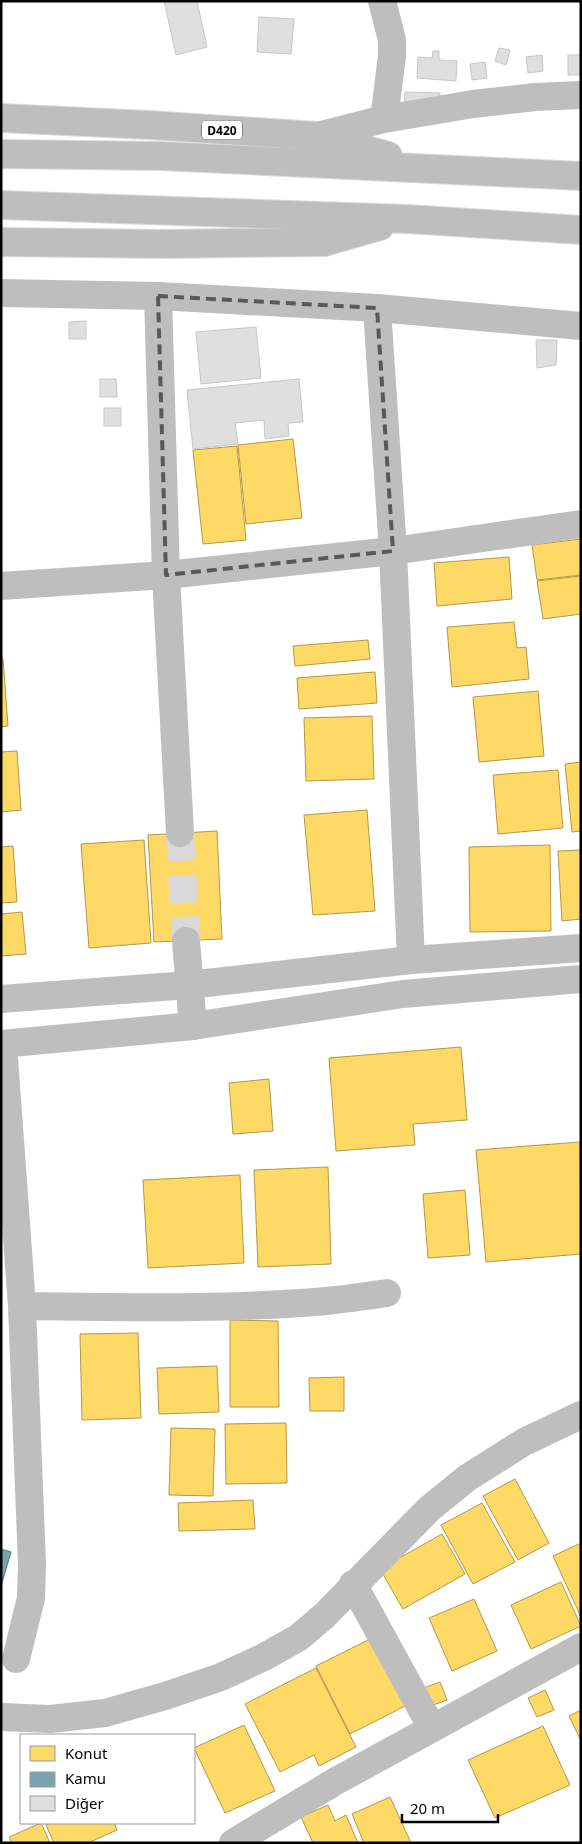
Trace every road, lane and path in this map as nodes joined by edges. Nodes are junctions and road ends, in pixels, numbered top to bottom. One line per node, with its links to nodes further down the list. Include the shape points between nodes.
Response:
1 (382, 1): 4 (main road, via 392,48)
2 (581, 95): 4 (main road, via 473,104)
3 (1, 118): 5 (main road, D420)
4 (384, 119): 5 (main road)
5 (317, 136): 7 (main road, D420)
6 (1, 154): 7 (main road, via 161,156)
7 (438, 169): 8 (main road, D420)
8 (581, 176)
9 (1, 205): 10 (main road)
10 (407, 219): 11 (main road); 12 (main road, via 324,242)
11 (581, 230)
12 (1, 242)
13 (1, 294): 14 (main road)
14 (158, 296): 15 (main road); 19 (main road)
15 (377, 308): 16 (main road); 18 (main road)
16 (581, 326)
17 (581, 524): 18 (main road)
18 (392, 551): 19 (main road); 24 (main road)
19 (166, 575): 20 (main road); 21 (main road)
20 (1, 586)
21 (180, 833)
22 (186, 941): 26 (main road)
23 (581, 948): 24 (main road)
24 (411, 960): 26 (main road)
25 (581, 979): 28 (main road, via 403,994)
26 (189, 985): 27 (main road); 28 (main road)
27 (1, 999)
28 (193, 1026): 29 (main road)
29 (2, 1044): 31 (main road)
30 (387, 1293): 31 (main road, via 255,1305)
31 (22, 1306): 35 (main road, via 32,1565 31,1598)
32 (581, 1414): 33 (main road, via 524,1442 467,1478 429,1509)
33 (353, 1584): 36 (main road, via 324,1616 298,1638 221,1677 105,1713 50,1719); 37 (main road)
34 (581, 1647): 37 (main road)
35 (16, 1659)
36 (1, 1717)
37 (432, 1728): 38 (main road)
38 (233, 1843)

